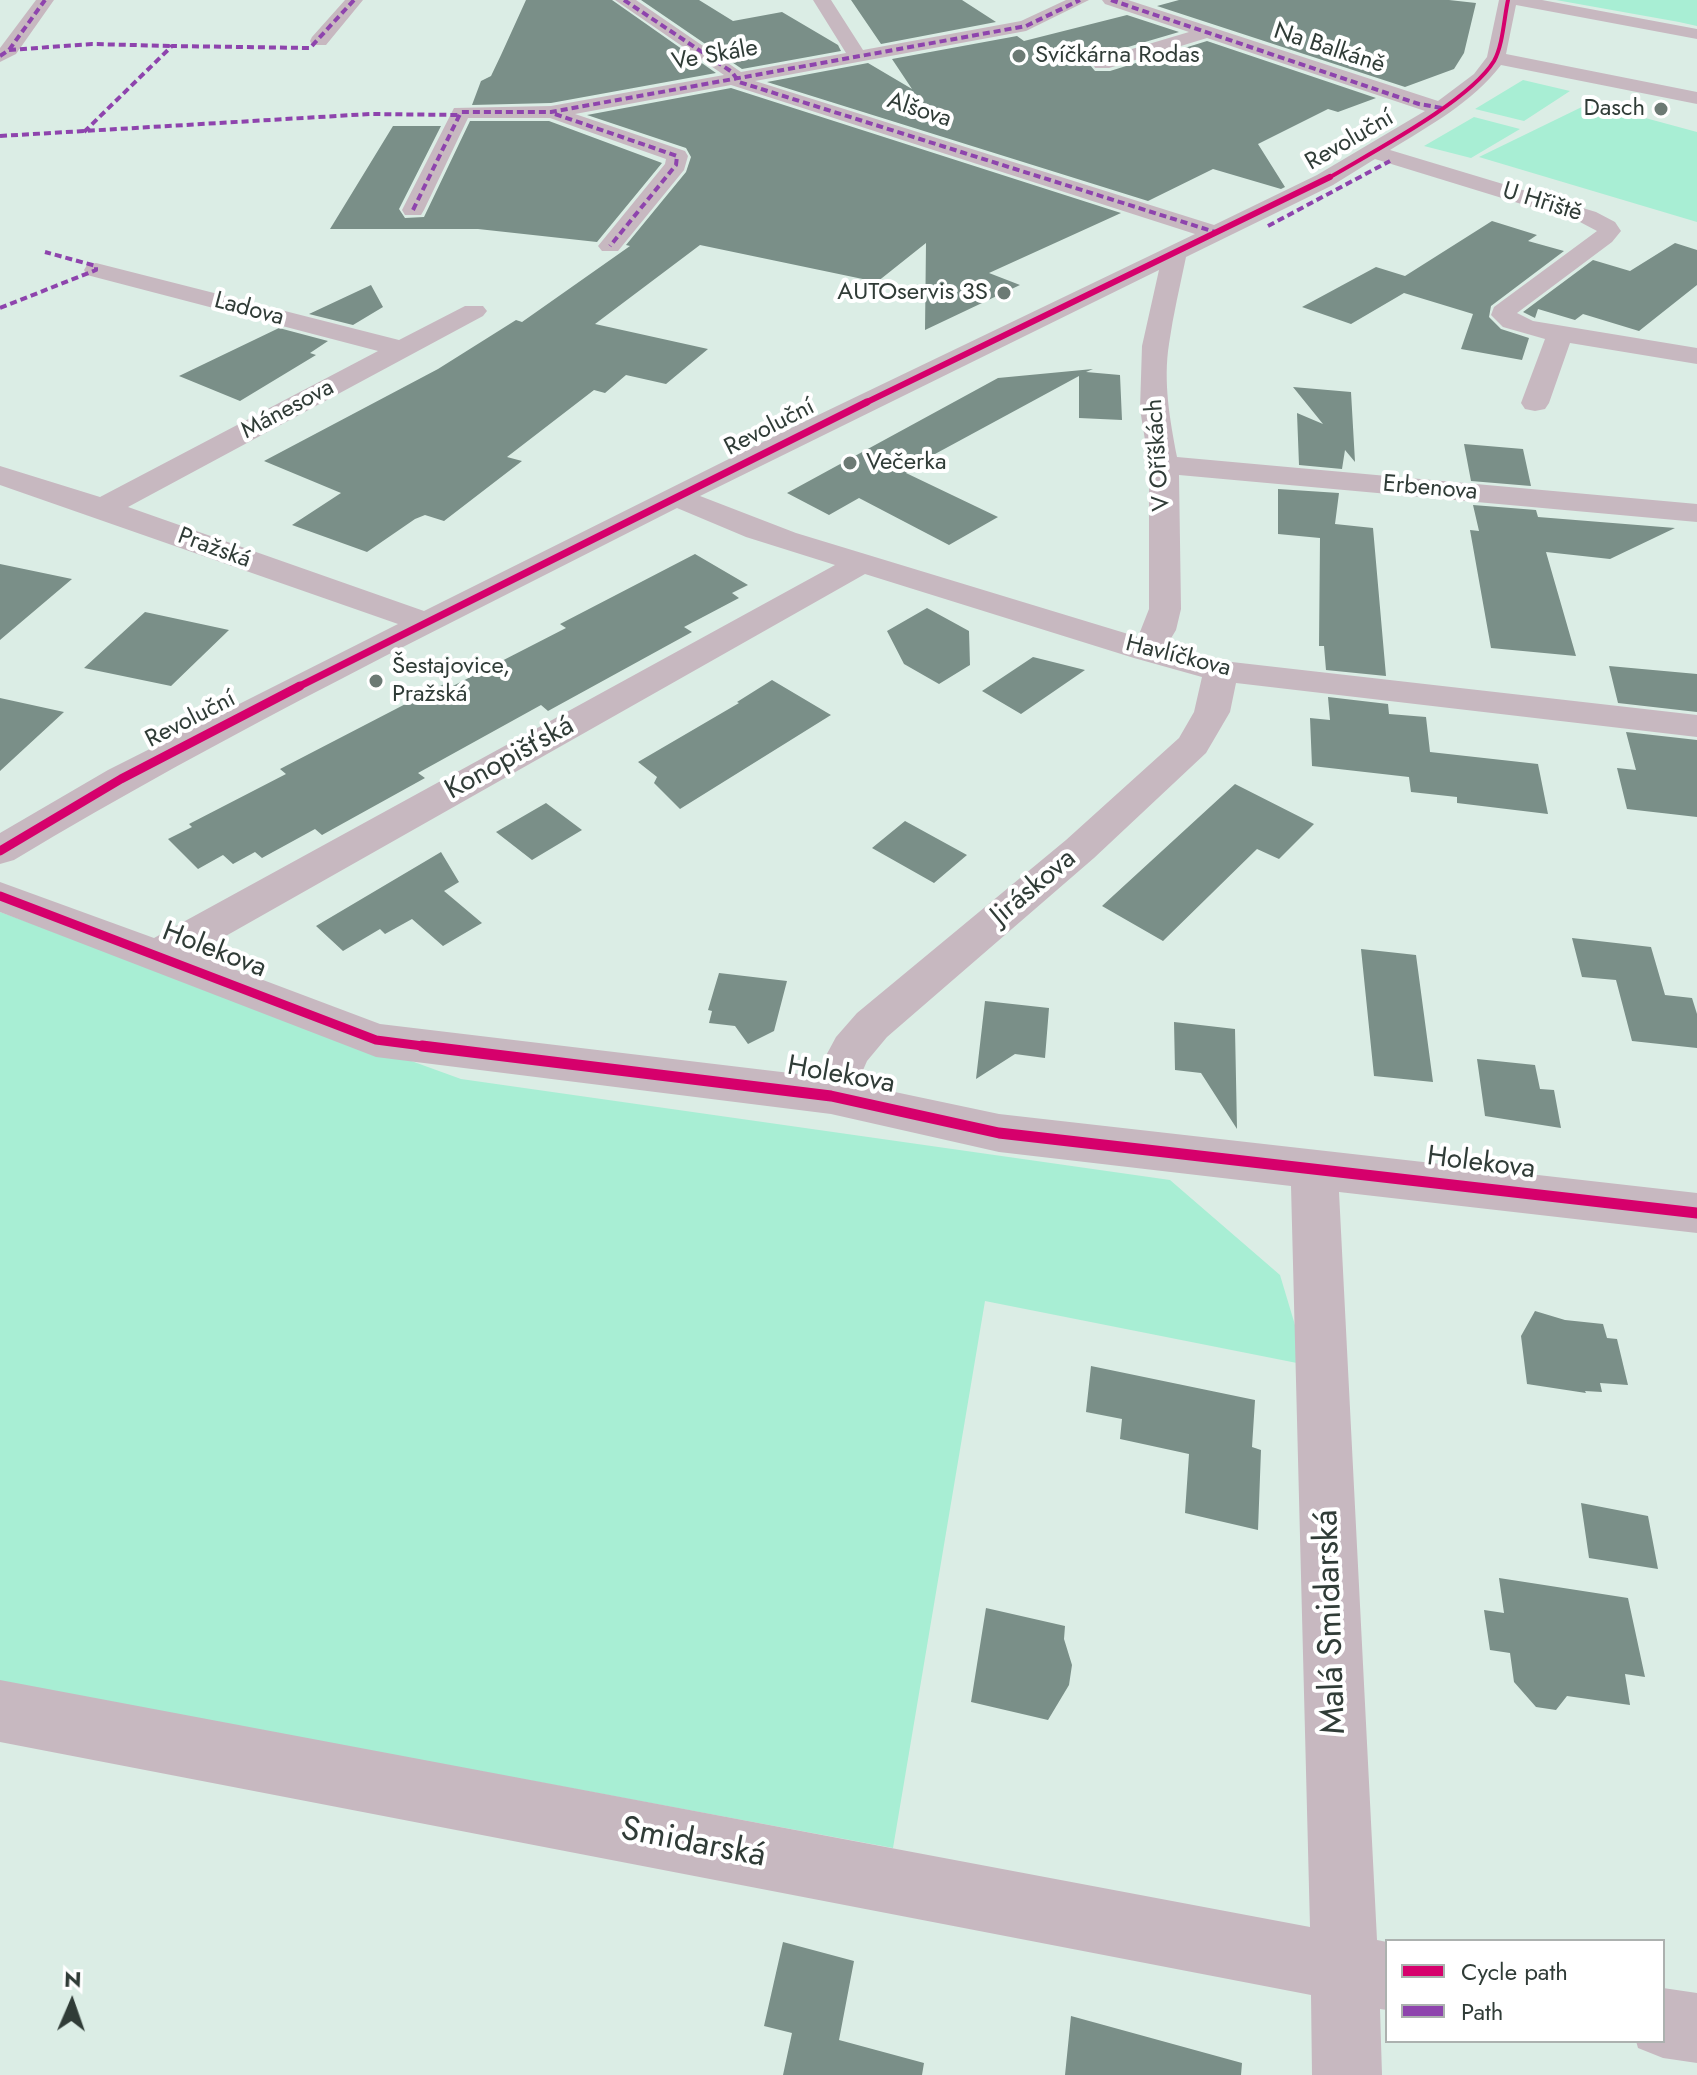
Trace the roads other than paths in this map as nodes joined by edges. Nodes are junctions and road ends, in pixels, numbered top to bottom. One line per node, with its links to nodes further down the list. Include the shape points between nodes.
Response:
1 (45, 0): 11 (street)
2 (354, 0): 10 (street)
3 (624, 0): 15 (street, Alšova)
4 (822, 0): 12 (street)
5 (1079, 0): 12 (street, Ve Skále, via 1026,26)
6 (1111, 0): 8 (street, Na Balkáně)
7 (1511, 0): 9 (street); 13 (street)
8 (1206, 33): 14 (street); 18 (street, Na Balkáně)
9 (1697, 34)
10 (319, 41)
11 (0, 56)
12 (858, 57): 15 (street, Ve Skále)
13 (1494, 61): 16 (street); 17 (street); 18 (street, Revoluční)
14 (1102, 64)
15 (736, 79): 19 (street, Ve Skále); 22 (street, Alšova)
16 (1593, 91)
17 (1697, 98)
18 (1442, 108): 20 (street, Revoluční)
19 (551, 112): 21 (street, Ve Skále, via 461,112); 23 (street, via 677,156 676,165)
20 (1374, 152): 22 (street, Revoluční); 27 (street, U Hřiště, via 1604,224 1609,231 1604,237 1504,311 1519,326)
21 (413, 210)
22 (1219, 234): 24 (street, Revoluční)
23 (610, 246)
24 (1174, 255): 31 (street, V Oříškách, via 1154,359 1154,409); 33 (street, Revoluční)
25 (96, 270): 28 (street, Ladova)
26 (474, 311): 28 (street, Mánesova)
27 (1560, 334): 29 (street, U Hřiště); 30 (street)
28 (401, 349): 34 (street, Mánesova)
29 (1697, 356)
30 (1535, 403)
31 (1164, 465): 35 (street, Erbenova); 38 (street, V Oříškách, via 1164,620)
32 (0, 475): 34 (street, Pražská)
33 (679, 498): 36 (street, Havlíčkova, via 709,513); 37 (street, Revoluční)
34 (103, 508): 37 (street, Pražská)
35 (1697, 513)
36 (863, 562): 38 (street, Havlíčkova); 43 (street, Konopišťská)
37 (427, 623): 41 (street, Revoluční, via 133,773)
38 (1146, 651): 39 (street, Havlíčkova)
39 (1221, 671): 40 (street, Havlíčkova); 44 (street, Jiráskova, via 1212,712 1193,745 1080,849 872,1025 838,1068)
40 (1697, 726)
41 (0, 851)
42 (0, 896): 43 (street, Holekova)
43 (158, 955): 44 (street, Holekova, via 376,1040)
44 (831, 1096): 45 (street, Holekova, via 999,1133)
45 (1314, 1168): 46 (street, Holekova); 48 (street, Malá Smidarská)
46 (1697, 1213)
47 (0, 1711): 48 (street, Smidarská)
48 (1366, 1973): 51 (street, Malá Smidarská)
49 (1665, 2023): 50 (street)
50 (1697, 2028)
51 (1347, 2075)

